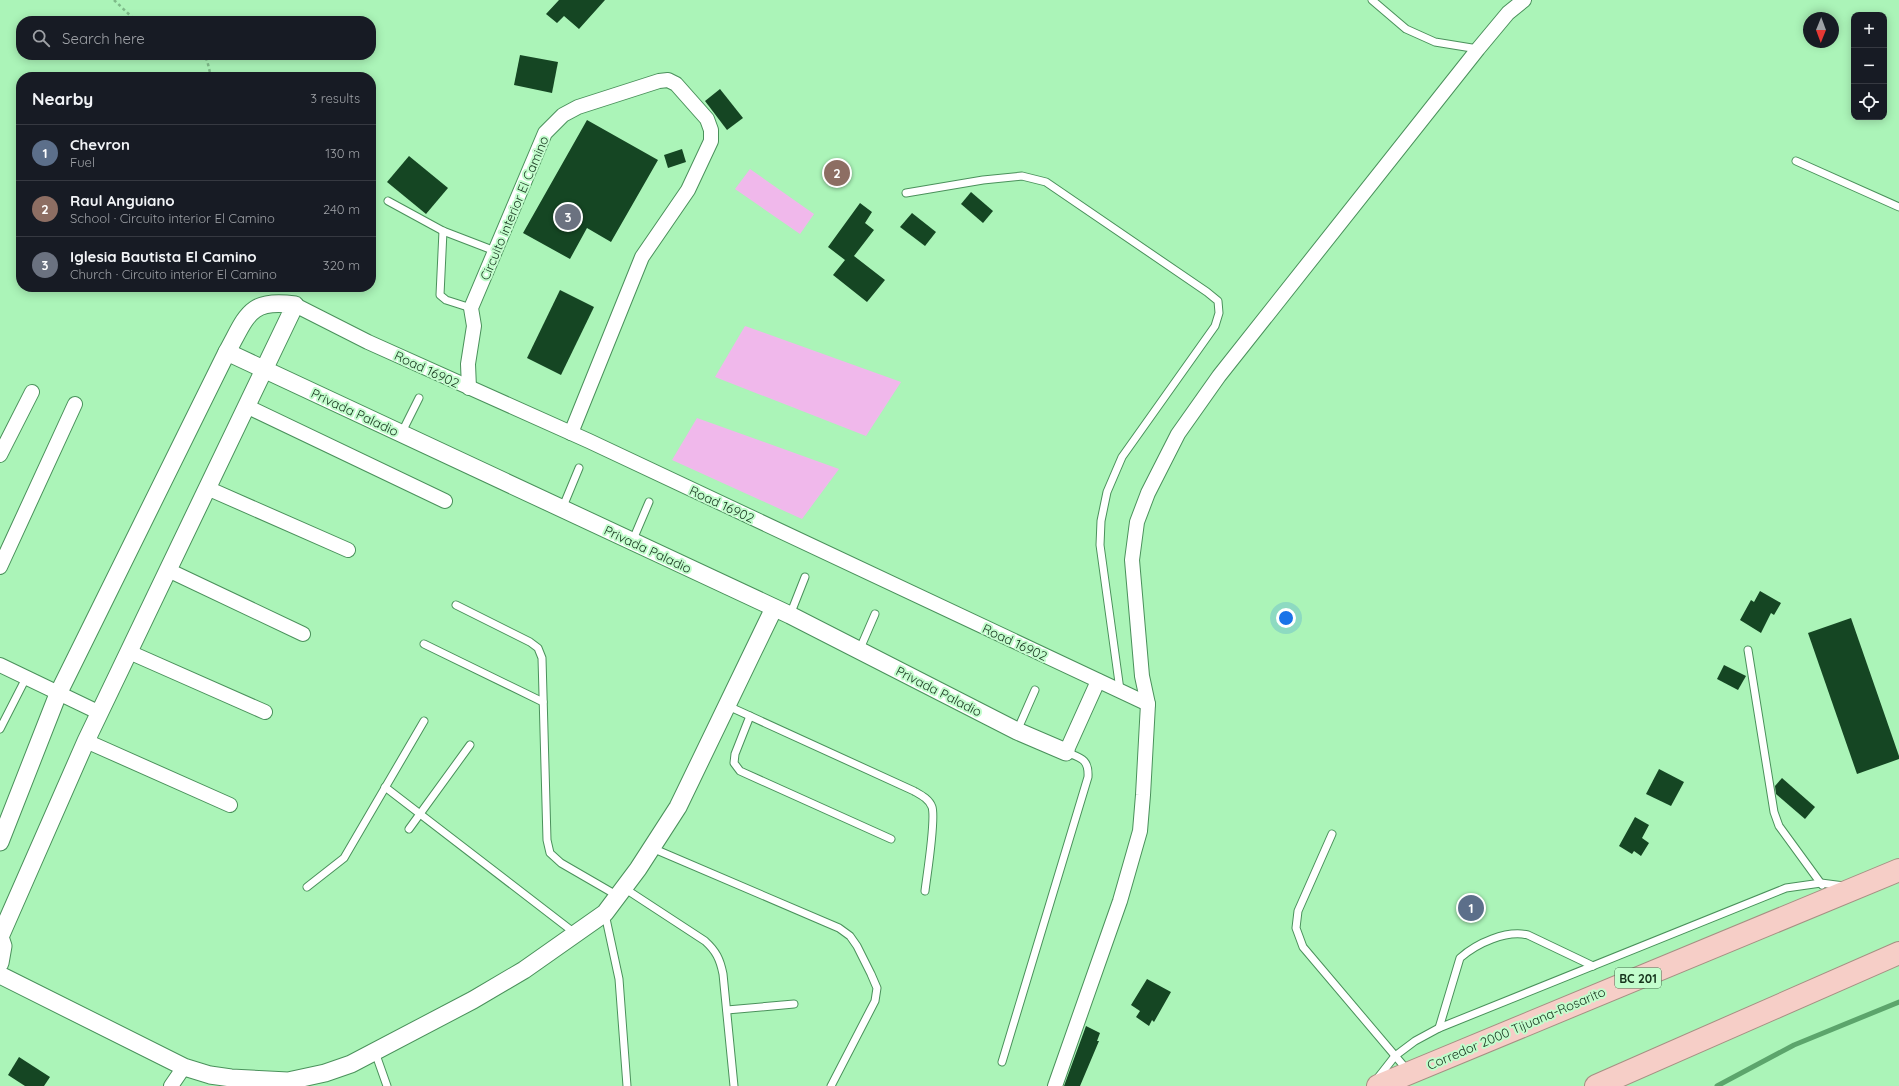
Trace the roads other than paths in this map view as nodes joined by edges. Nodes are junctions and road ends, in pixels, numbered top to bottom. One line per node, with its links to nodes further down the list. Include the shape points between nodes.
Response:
1 (1372, 0): 3 (lane, via 1406,29 1435,42)
2 (1524, 0): 3 (street, via 1508,13)
3 (1478, 48): 47 (street, via 1219,376 1178,434 1162,464 1137,522 1132,560 1142,676)
4 (1796, 161): 7 (lane)
5 (906, 193): 44 (lane, via 1022,176 1046,182 1218,301 1219,313 1215,326 1122,457 1107,492 1101,521 1100,545)
6 (388, 201): 8 (lane)
7 (1899, 207)
8 (443, 231): 9 (lane); 11 (lane, via 440,295 446,300)
9 (495, 251): 11 (street, Circuito interior El Camino); 19 (street, Circuito interior El Camino, via 545,134 563,115 578,107 668,80 676,84 707,119 711,141 688,190 642,257)
10 (295, 305): 12 (street, via 272,303 250,312); 13 (street); 14 (street, Road 16902)
11 (471, 308): 14 (street, via 474,326 468,364)
12 (227, 352): 13 (street, Privada Paladio); 45 (street)
13 (264, 370): 18 (street); 20 (street, Privada Paladio)
14 (469, 388): 19 (street, Road 16902)
15 (32, 392): 21 (street)
16 (419, 398): 20 (lane)
17 (75, 404): 29 (street)
18 (246, 406): 23 (street); 24 (street)
19 (571, 433): 42 (street, Road 16902)
20 (401, 434): 26 (street, Privada Paladio)
21 (0, 455)
22 (579, 468): 26 (lane)
23 (207, 488): 28 (street); 30 (street)
24 (446, 501)
25 (649, 502): 27 (lane)
26 (562, 509): 27 (street, Privada Paladio)
27 (632, 542): 33 (street, Privada Paladio)
28 (348, 550)
29 (0, 567)
30 (168, 570): 35 (street); 39 (street)
31 (805, 577): 33 (lane)
32 (456, 605): 46 (lane, via 538,648 542,658)
33 (782, 612): 38 (street, Privada Paladio); 48 (street)
34 (876, 614): 38 (lane)
35 (303, 634)
36 (424, 644): 46 (lane)
37 (1748, 650): 68 (lane, via 1774,812 1779,826)
38 (859, 651): 54 (street, Privada Paladio)
39 (129, 652): 49 (street); 50 (street)
40 (0, 665): 41 (street)
41 (26, 678): 45 (street); 53 (lane)
42 (1098, 680): 44 (street, Road 16902); 57 (street)
43 (1035, 690): 54 (lane)
44 (1120, 690): 47 (street, Road 16902)
45 (58, 694): 50 (street); 64 (street)
46 (543, 702): 70 (lane, via 547,840 550,853 561,863)
47 (1148, 704): 92 (street, via 1140,831 1111,929)
48 (728, 706): 51 (lane); 65 (street, via 678,808)
49 (265, 712)
50 (100, 713): 55 (street)
51 (750, 716): 63 (lane, via 735,754 734,763 740,771); 69 (lane, via 914,791 926,799 932,807 933,819)
52 (424, 721): 58 (lane)
53 (0, 730)
54 (1017, 732): 57 (street, Privada Paladio)
55 (86, 741): 59 (street); 73 (street)
56 (470, 745): 60 (lane)
57 (1066, 752): 83 (lane, via 1083,759 1088,767 1088,777)
58 (385, 787): 60 (lane); 67 (lane, via 344,858)
59 (230, 805)
60 (420, 813): 61 (lane); 72 (lane)
61 (409, 829)
62 (1332, 834): 82 (lane, via 1298,911 1296,928 1303,948)
63 (891, 838)
64 (0, 842)
65 (652, 848): 70 (street); 91 (lane, via 839,928 850,936 877,988 875,1001)
66 (1899, 870): 68 (highway, Corredor 2000 Tijuana-Rosarito / BC 201, via 1856,888)
67 (308, 887)
68 (1826, 890): 76 (lane, via 1786,888); 85 (highway, Corredor 2000 Tijuana-Rosarito / BC 201)
69 (925, 891)
70 (621, 892): 71 (street); 79 (lane, via 705,941 715,951 722,968)
71 (605, 914): 72 (street); 89 (lane, via 619,979)
72 (576, 934): 81 (street, via 524,970 473,1000)
73 (0, 937): 75 (street, via 3,946)
74 (1899, 954): 95 (highway)
75 (0, 963)
76 (1593, 966): 80 (lane); 80 (lane, via 1528,935 1517,932 1505,935 1468,951 1460,958)
77 (0, 975): 84 (street)
78 (794, 1004): 79 (lane)
79 (727, 1010): 90 (lane)
80 (1439, 1028): 82 (lane)
81 (375, 1052): 86 (street, via 351,1064); 88 (lane)
82 (1395, 1056): 85 (lane); 93 (lane)
83 (1002, 1062)
84 (184, 1067): 86 (street, via 210,1075); 87 (street)
85 (1409, 1073): 94 (highway, Corredor 2000 Tijuana-Rosarito / BC 201)
86 (288, 1083)
87 (174, 1085)
88 (387, 1086)
89 (627, 1086)
90 (734, 1086)
91 (831, 1086)
92 (1055, 1086)
93 (1372, 1086)
94 (1378, 1086)
95 (1596, 1086)

